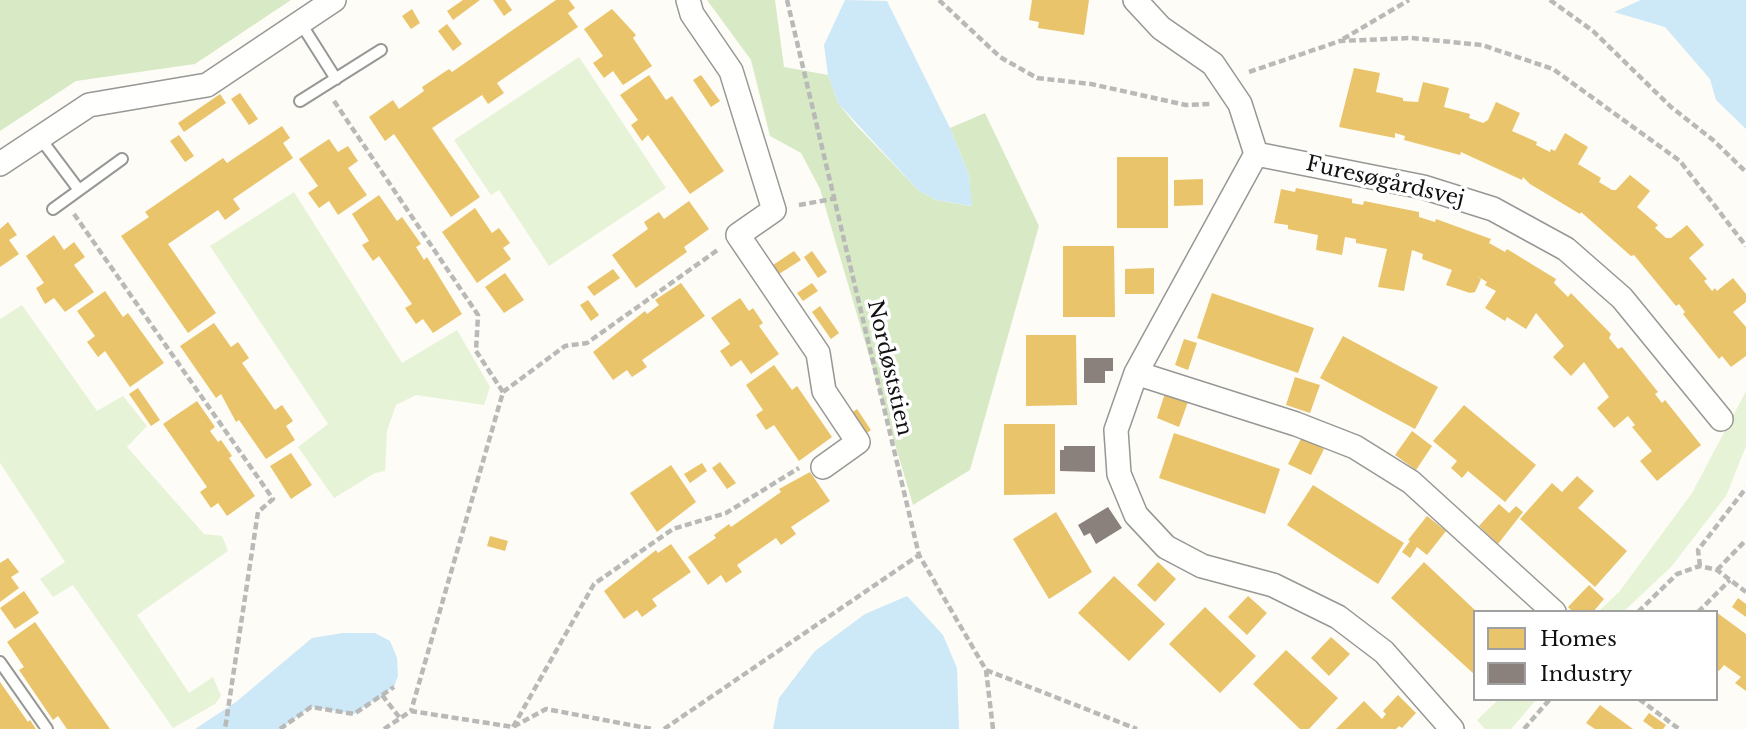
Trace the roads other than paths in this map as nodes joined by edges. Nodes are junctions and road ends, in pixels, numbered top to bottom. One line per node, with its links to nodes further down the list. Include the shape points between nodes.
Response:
1 (334, 0): 4 (street)
2 (688, 0): 16 (street, via 692,15 731,71 774,210 738,235 818,353 824,391 858,442)
3 (1135, 0): 9 (street, via 1161,28 1213,64 1240,104)
4 (300, 22): 6 (lane); 8 (street, via 207,85 89,105)
5 (381, 50): 6 (lane)
6 (336, 79): 7 (lane)
7 (300, 102)
8 (40, 138): 11 (street); 12 (lane)
9 (1256, 154): 14 (street); 15 (street, Furesøgårdsvej, via 1423,187 1493,209 1566,249 1622,298)
10 (122, 159): 12 (lane)
11 (0, 164)
12 (79, 190): 13 (lane)
13 (53, 209)
14 (1136, 373): 17 (street, via 1355,447 1411,482); 20 (street, via 1116,430 1119,474 1136,515 1166,547 1202,566 1273,585 1338,617 1384,652)
15 (1721, 419)
16 (823, 467)
17 (1552, 610)
18 (0, 662): 19 (lane)
19 (47, 729)
20 (1452, 729)

